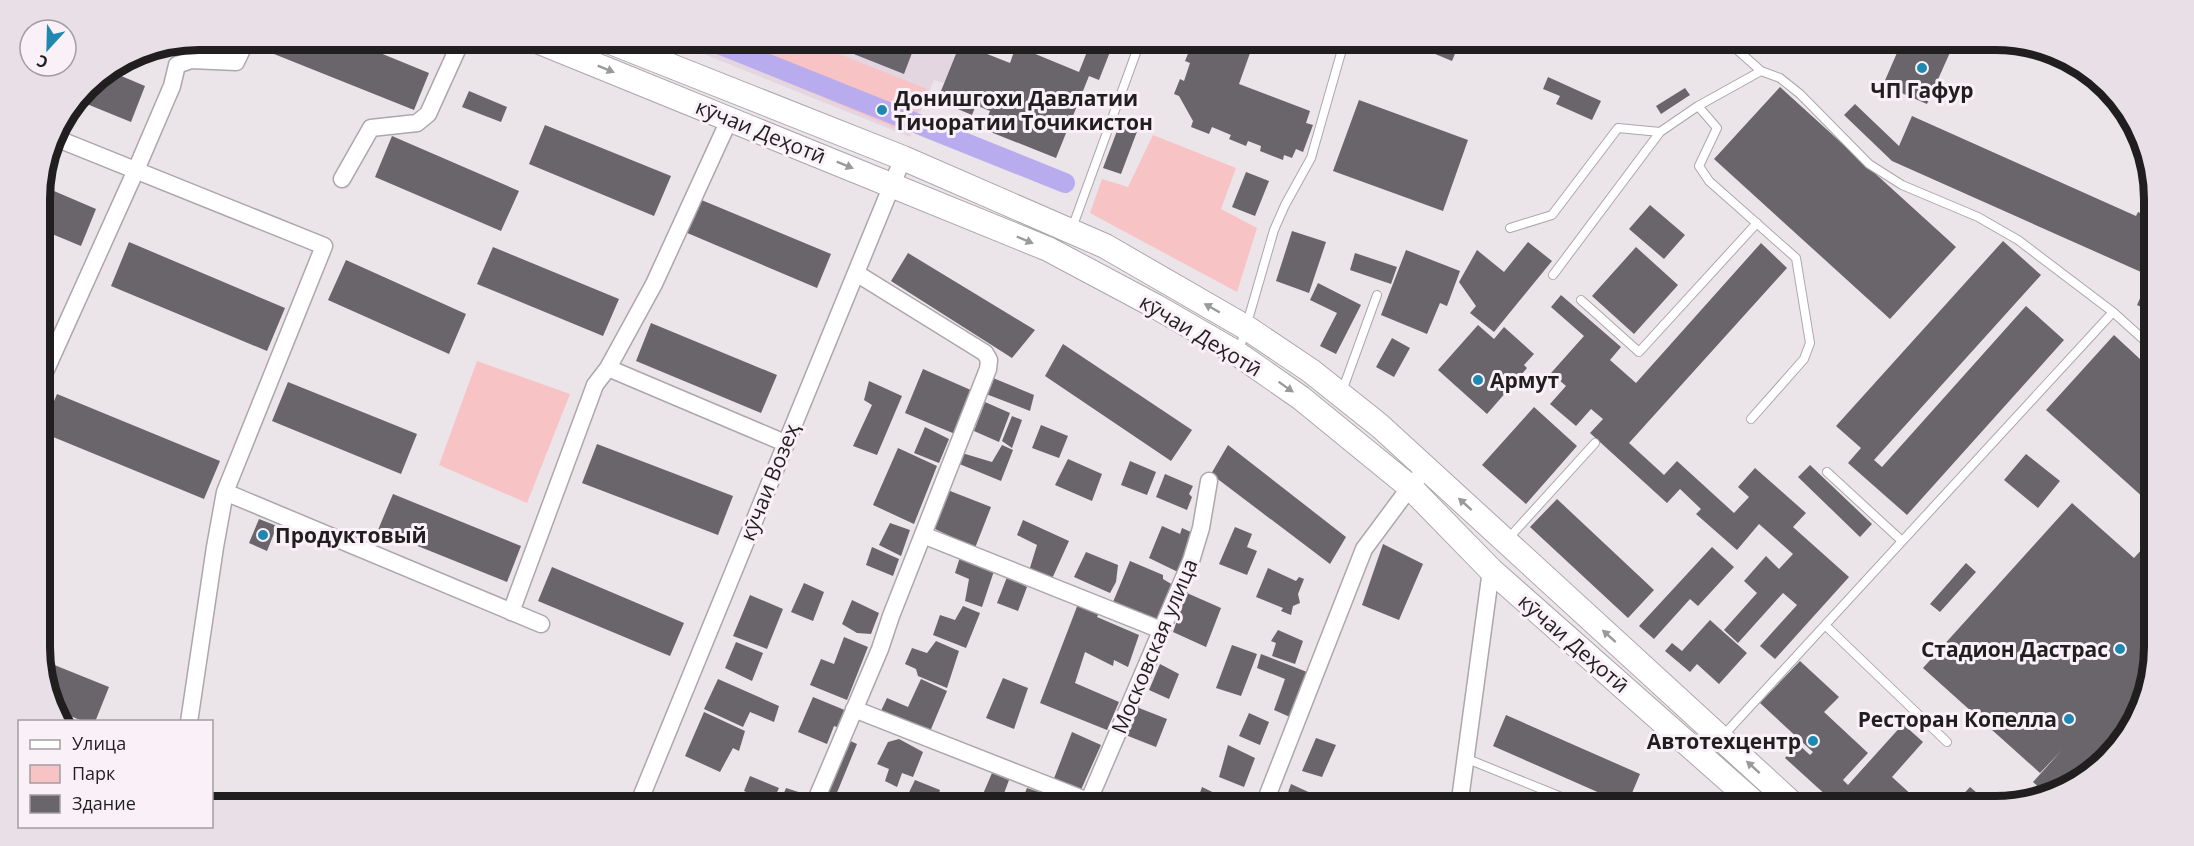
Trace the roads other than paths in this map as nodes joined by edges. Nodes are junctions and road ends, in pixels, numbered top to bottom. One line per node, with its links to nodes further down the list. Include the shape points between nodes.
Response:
1 (242, 50): 14 (street, via 236,62 191,60 177,65)
2 (457, 50): 15 (street, via 428,114 417,123 371,129)
3 (560, 50): 10 (street, кӯчаи Деҳотӣ, one-way to 10)
4 (631, 50): 13 (street, кӯчаи Деҳотӣ)
5 (1137, 50): 19 (lane)
6 (1342, 50): 25 (lane, via 1311,158 1274,230)
7 (1737, 50): 8 (lane)
8 (1761, 71): 9 (lane); 24 (lane, via 1780,78 1800,94 1869,164 1902,185 1978,217 2018,240)
9 (1698, 106): 11 (lane); 17 (lane, via 1717,128 1699,166 1709,181)
10 (730, 118): 16 (street, кӯчаи Деҳотӣ, one-way to 16); 29 (street, via 654,284)
11 (1660, 132): 18 (lane, via 1618,128 1552,215); 21 (lane)
12 (62, 140): 14 (street)
13 (903, 158): 16 (street, кӯчаи Возеҳ); 19 (street, кӯчаи Деҳотӣ)
14 (136, 170): 28 (street); 38 (street, via 324,246)
15 (342, 179)
16 (891, 184): 20 (street, кӯчаи Возеҳ); 27 (street, кӯчаи Деҳотӣ, one-way to 27, via 1048,249)
17 (1757, 223): 23 (lane, via 1639,352); 31 (lane, via 1796,258 1810,343 1804,358)
18 (1510, 228)
19 (1071, 231): 25 (street, кӯчаи Деҳотӣ, one-way to 19, via 1105,246)
20 (856, 273): 32 (street, кӯчаи Возеҳ); 39 (street, via 985,353 989,360)
21 (1553, 275)
22 (1377, 295): 30 (lane)
23 (1581, 300)
24 (2113, 312): 26 (lane); 40 (lane)
25 (1247, 328): 27 (lane); 30 (street, кӯчаи Деҳотӣ)
26 (2144, 341)
27 (1238, 354): 37 (street, кӯчаи Деҳотӣ, one-way to 37, via 1301,398)
28 (50, 361)
29 (608, 368): 32 (street); 43 (street, via 595,385)
30 (1341, 395): 34 (street, кӯчаи Деҳотӣ)
31 (1751, 419)
32 (785, 442): 52 (street, кӯчаи Возеҳ)
33 (1595, 442): 41 (lane)
34 (1426, 469): 37 (street); 41 (street, кӯчаи Деҳотӣ, one-way to 34)
35 (1827, 472): 40 (lane)
36 (1209, 481): 46 (street, Московская улица, via 1191,561)
37 (1410, 487): 42 (street, кӯчаи Деҳотӣ); 56 (street, via 1364,549)
38 (225, 492): 43 (street); 48 (street)
39 (923, 535): 46 (street); 47 (street)
40 (1902, 541): 45 (lane)
41 (1506, 542): 49 (street, кӯчаи Деҳотӣ, one-way to 41)
42 (1491, 570): 51 (street); 59 (street, кӯчаи Деҳотӣ)
43 (511, 612): 44 (street)
44 (541, 624)
45 (1825, 625): 49 (lane); 50 (lane)
46 (1161, 630): 55 (street, Московская улица)
47 (854, 709): 53 (street); 54 (street)
48 (189, 720)
49 (1721, 738): 60 (street, кӯчаи Деҳотӣ, one-way to 49)
50 (1947, 742)
51 (1465, 758): 57 (street); 58 (lane)
52 (641, 796)
53 (818, 796)
54 (1067, 796)
55 (1090, 796)
56 (1267, 796)
57 (1460, 796)
58 (1559, 796)
59 (1747, 796)
60 (1784, 796)

